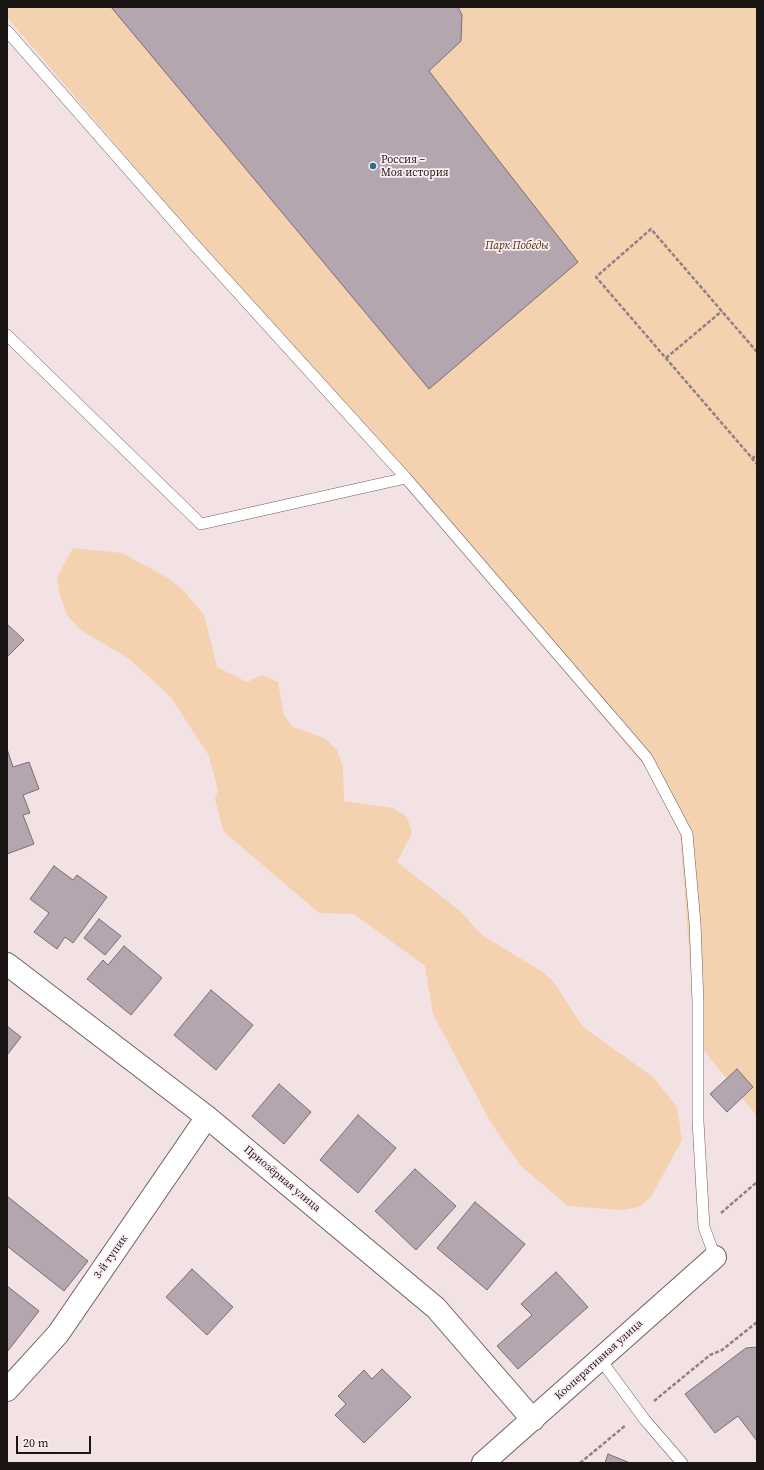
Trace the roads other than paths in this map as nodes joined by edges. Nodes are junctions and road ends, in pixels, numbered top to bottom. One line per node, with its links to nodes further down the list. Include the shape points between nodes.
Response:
1 (7, 31): 3 (lane, via 192,242)
2 (7, 335): 3 (lane, via 201,524)
3 (406, 478): 6 (lane, via 647,758 687,834 695,923 698,1121 704,1227)
4 (7, 964): 5 (street, Приозёрная улица)
5 (208, 1117): 8 (street, 3-й тупик, via 58,1334); 9 (street, Приозёрная улица, via 436,1308)
6 (715, 1257): 7 (street, Кооперативная улица)
7 (600, 1359): 9 (street, Кооперативная улица); 11 (lane, via 640,1413)
8 (7, 1390)
9 (533, 1420): 10 (street, Кооперативная улица)
10 (483, 1463)
11 (682, 1463)

